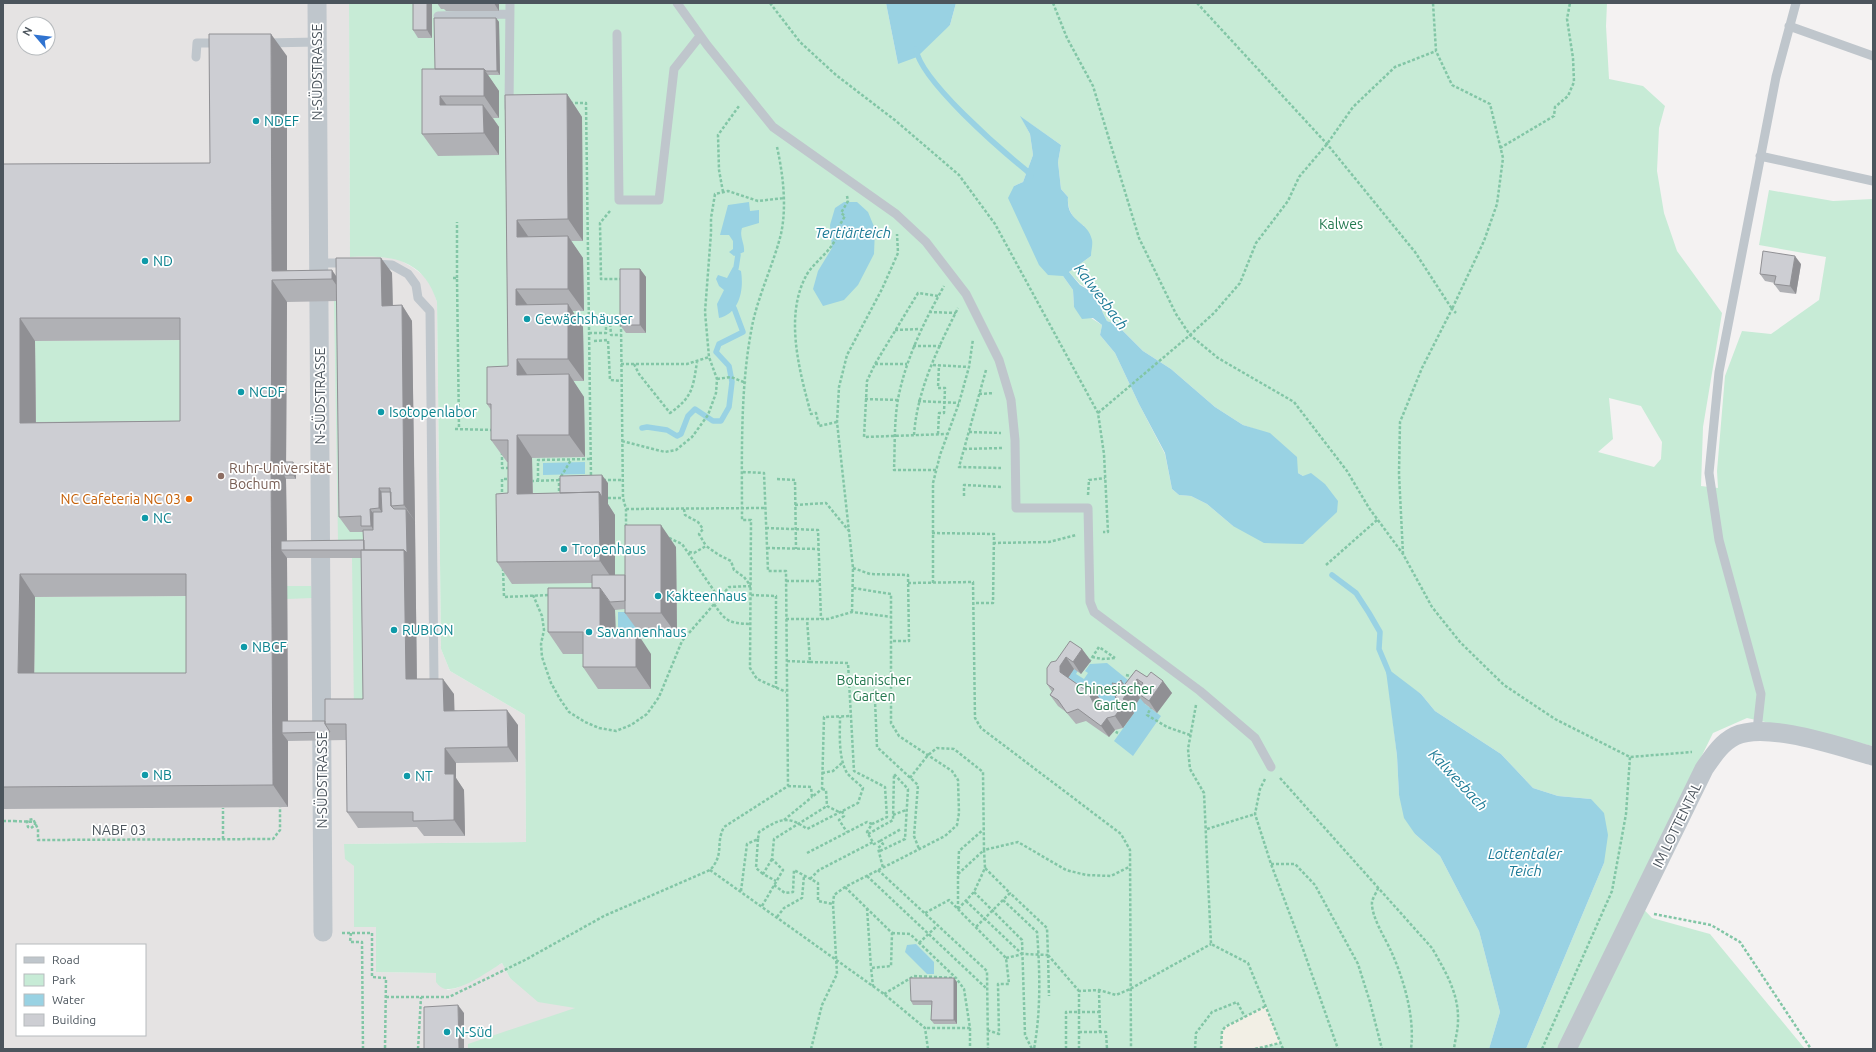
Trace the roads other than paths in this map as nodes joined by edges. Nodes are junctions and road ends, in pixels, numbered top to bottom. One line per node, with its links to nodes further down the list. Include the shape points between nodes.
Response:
1 (317, 3): 10 (street, N-SÜDSTRASSE)
2 (510, 3): 5 (lane)
3 (677, 3): 9 (lane)
4 (1796, 3): 7 (lane)
5 (510, 14): 6 (lane); 15 (lane)
6 (438, 16)
7 (1788, 26): 13 (lane); 16 (lane)
8 (617, 34): 9 (lane, via 619,200 659,200 674,69)
9 (700, 36): 22 (lane, via 773,127 896,214 926,242 951,273 966,294 998,360 1011,400 1015,440 1016,508 1088,508 1090,602 1094,612 1200,691 1255,738)
10 (317, 42): 12 (lane); 18 (street, N-SÜDSTRASSE)
11 (234, 43): 14 (lane, via 197,43)
12 (257, 43)
13 (1873, 56)
14 (196, 57)
15 (509, 117)
16 (1760, 156): 17 (lane); 20 (lane, via 1718,372 1710,473 1719,540 1761,694)
17 (1873, 181)
18 (319, 263): 19 (lane, via 392,265 408,274 416,285 418,298 430,311); 23 (street, N-SÜDSTRASSE)
19 (434, 680)
20 (1757, 730): 21 (street, IM LOTTENTAL, via 1771,731); 24 (street, IM LOTTENTAL, via 1734,736 1717,751 1704,769)
21 (1873, 756)
22 (1271, 767)
23 (323, 932)
24 (1567, 1049)

